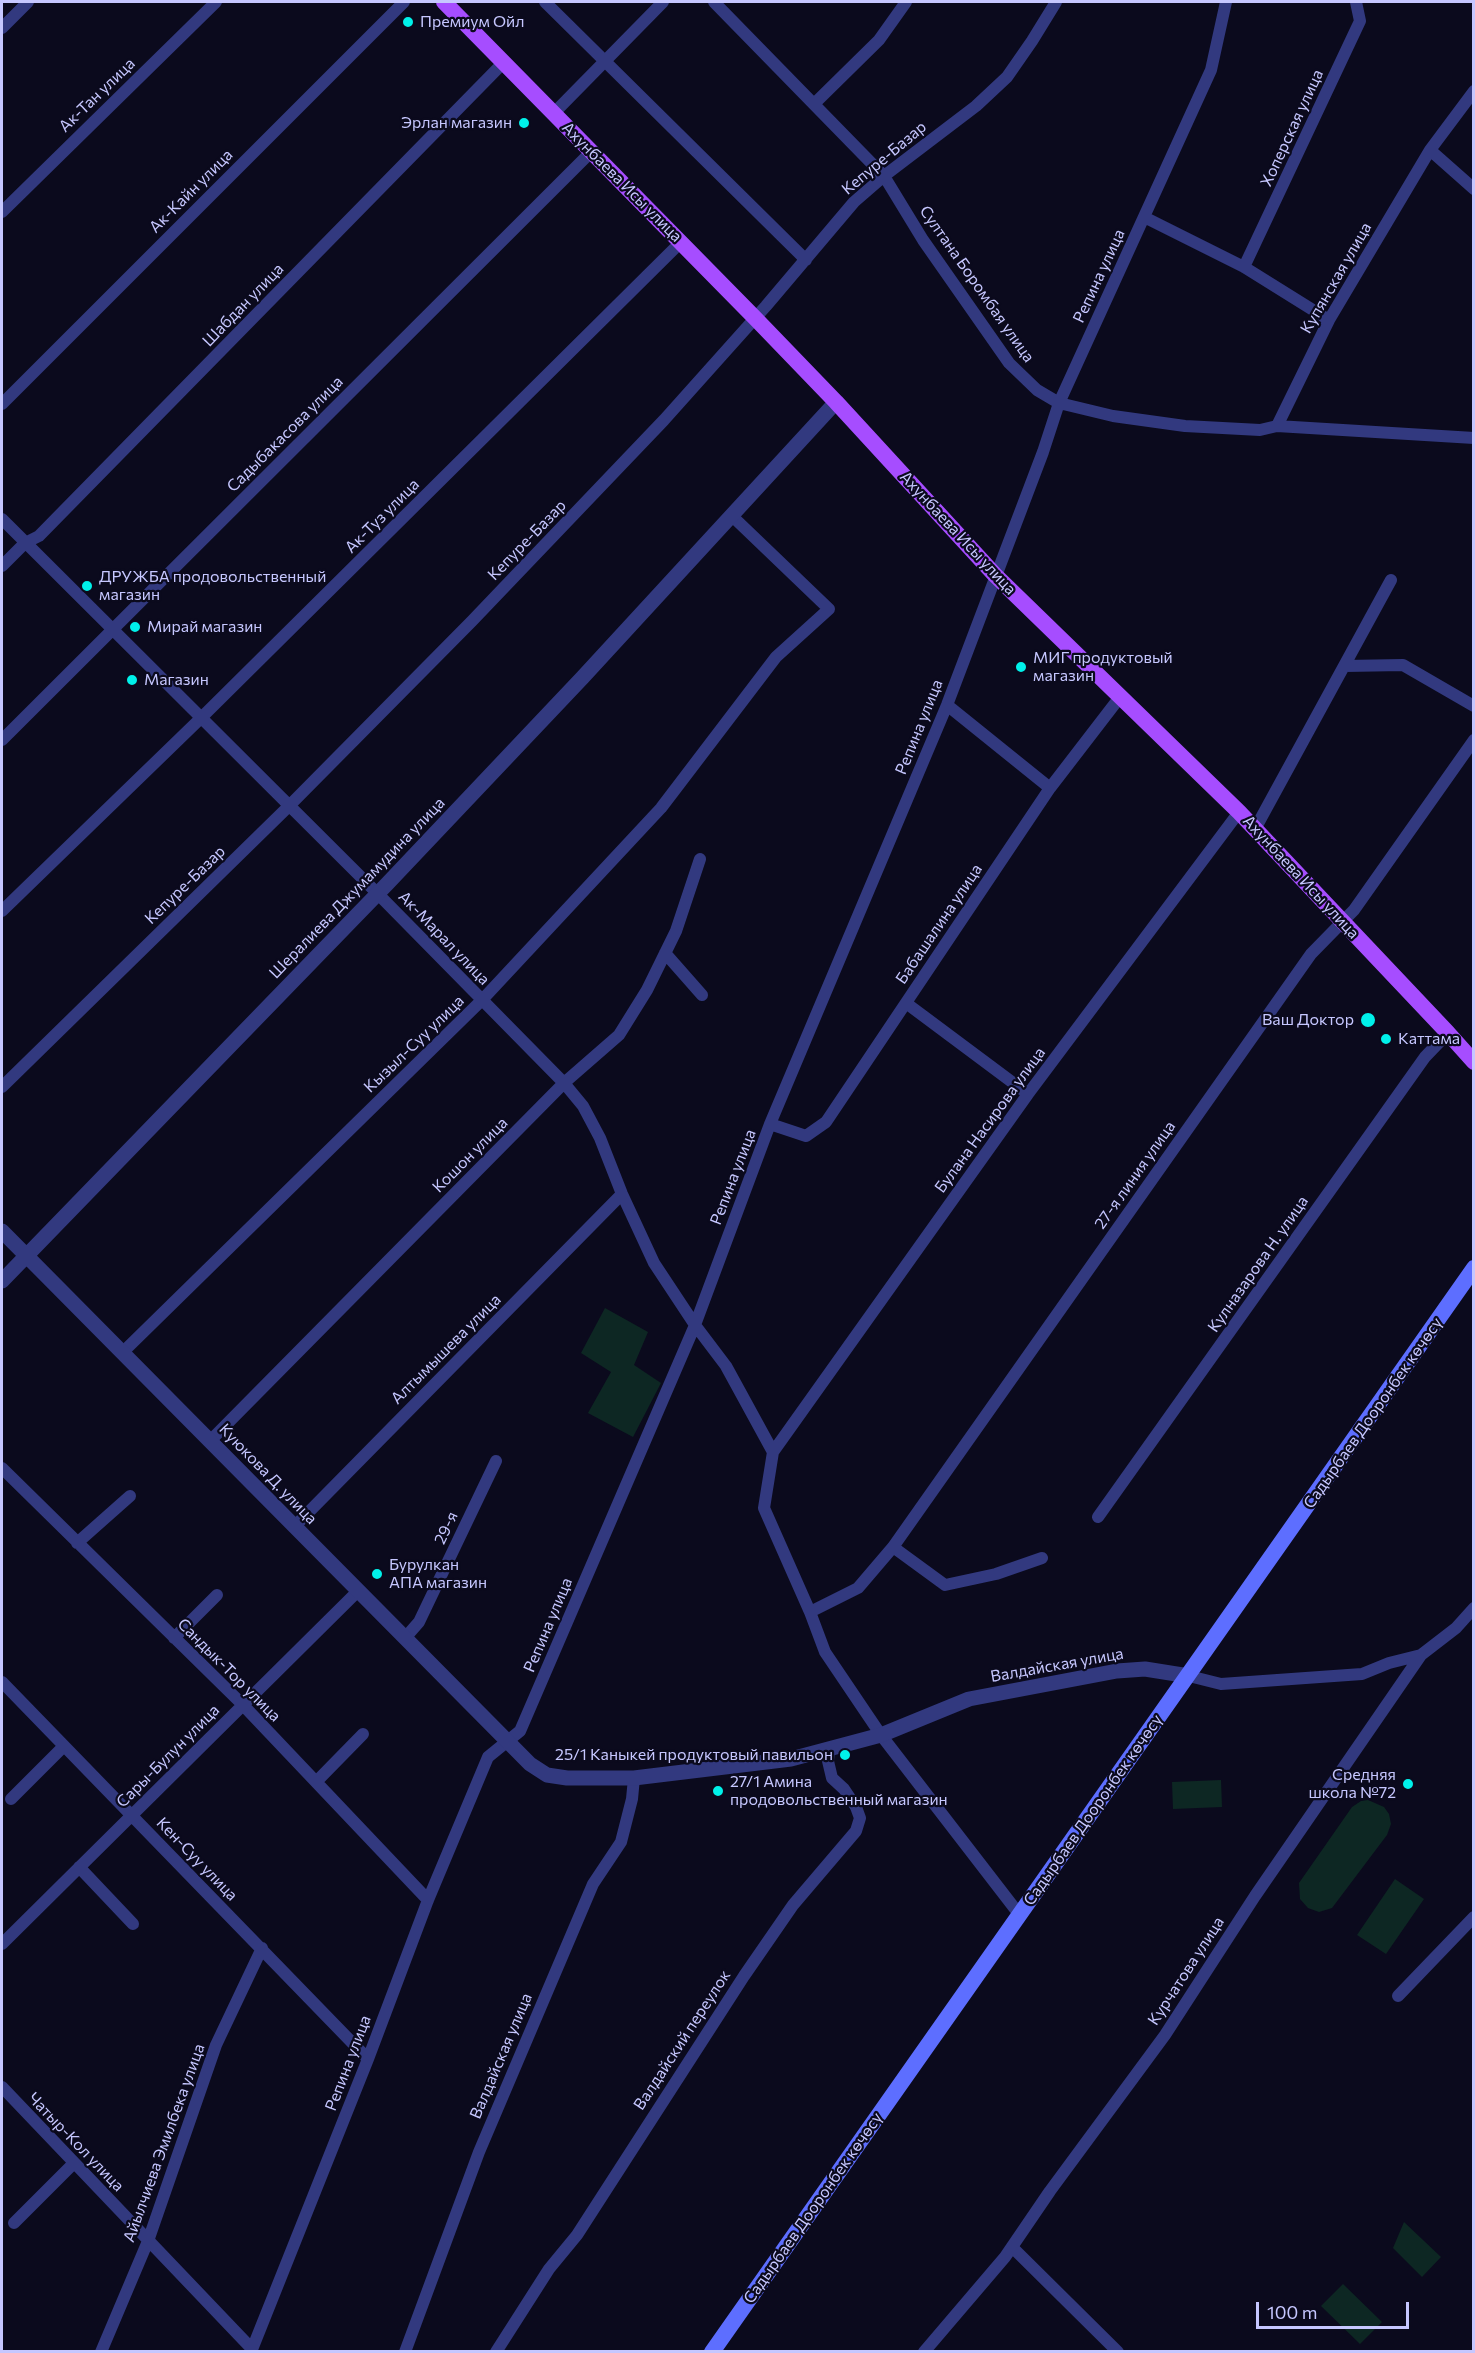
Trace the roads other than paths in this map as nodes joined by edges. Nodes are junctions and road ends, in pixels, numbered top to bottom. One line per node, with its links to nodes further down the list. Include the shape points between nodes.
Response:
1 (28, 2): 12 (street)
2 (216, 2): 22 (street, Ак-Тан улица)
3 (404, 2): 31 (street, Ак-Кайн улица)
4 (444, 2): 14 (main road, Ахунбаева Исы улица)
5 (545, 2): 13 (street)
6 (663, 2): 13 (street)
7 (714, 2): 16 (street, Султана Боромбая улица)
8 (906, 2): 16 (street, via 879,40)
9 (1056, 2): 20 (street, Кепуре-Базар, via 1007,77 976,106)
10 (1226, 2): 23 (street, Репина улица, via 1211,70)
11 (1356, 2): 26 (street, Хоперская улица, via 1360,21)
12 (2, 28)
13 (605, 61): 17 (street); 25 (street)
14 (504, 62): 17 (main road, Ахунбаева Исы улица); 36 (street, Шабдан улица, via 39,536)
15 (1473, 91): 18 (street, Купянская улица)
16 (814, 103): 20 (street, Султана Боромбая улица)
17 (554, 114): 19 (main road, Ахунбаева Исы улица)
18 (1430, 150): 21 (street); 28 (street, Купянская улица)
19 (592, 151): 24 (main road, Ахунбаева Исы улица); 40 (street, Садыбакасова улица)
20 (884, 176): 25 (street, Кепуре-Базар, via 854,202); 30 (street, Султана Боромбая улица, via 923,240 1009,363 1037,390)
21 (1473, 189)
22 (2, 212)
23 (1144, 217): 26 (street); 30 (street, Репина улица)
24 (681, 242): 27 (main road, Ахунбаева Исы улица); 45 (street, Ак-Туз улица)
25 (806, 260): 27 (street, Кепуре-Базар)
26 (1244, 267): 28 (street)
27 (755, 318): 29 (main road, Ахунбаева Исы улица); 49 (street, Кепуре-Базар, via 520,571)
28 (1329, 320): 32 (street, Купянская улица)
29 (836, 402): 34 (street, Шералиева Джумамудина улица); 38 (main road, Ахунбаева Исы улица)
30 (1059, 403): 32 (street, Султана Боромбая улица, via 1113,416 1185,426 1260,430); 38 (street, Репина улица)
31 (2, 404)
32 (1277, 426): 33 (street, Султана Боромбая улица)
33 (1473, 438)
34 (731, 515): 53 (street, Шералиева Джумамудина улица); 58 (street, Кызыл-Суу улица, via 829,609 777,657 661,808)
35 (2, 519): 36 (street, Ак-Марал улица)
36 (25, 543): 37 (street, Шабдан улица); 40 (street, Ак-Марал улица)
37 (2, 566)
38 (995, 575): 42 (main road, Ахунбаева Исы улица); 43 (street, Репина улица)
39 (1391, 580): 41 (street)
40 (113, 630): 45 (street, Ак-Марал улица); 46 (street, Садыбакасова улица)
41 (1345, 666): 44 (street, via 1403,665); 51 (street)
42 (1120, 697): 48 (street, Бабашалина улица); 50 (main road, Ахунбаева Исы улица)
43 (947, 705): 48 (street); 65 (street, Репина улица)
44 (1473, 706)
45 (201, 718): 49 (street, Ак-Марал улица); 54 (street, Ак-Туз улица)
46 (2, 740)
47 (1473, 740): 55 (street, 27-я линия улица)
48 (1050, 788): 59 (street, Бабашалина улица)
49 (288, 807): 53 (street, Ак-Марал улица); 63 (street, Кепуре-Базар)
50 (1239, 812): 51 (main road, Ахунбаева Исы улица); 64 (street, Булана Насирова улица)
51 (1256, 829): 55 (main road, Ахунбаева Исы улица)
52 (700, 859): 56 (street, Кошон улица)
53 (378, 894): 58 (street, Ак-Марал улица); 68 (street, Шералиева Джумамудина улица)
54 (2, 911)
55 (1343, 921): 60 (main road, Ахунбаева Исы улица); 81 (street, 27-я линия улица, via 1311,954)
56 (665, 952): 57 (street); 62 (street, Кошон улица, via 619,1035)
57 (702, 995)
58 (482, 1000): 62 (street, Ак-Марал улица); 72 (street, Кызыл-Суу улица)
59 (906, 1003): 64 (street); 65 (street, Бабашалина улица, via 826,1122 806,1136)
60 (1448, 1033): 61 (main road, Ахунбаева Исы улица); 78 (street, Кулназарова Н. улица, via 1425,1057)
61 (1473, 1062)
62 (564, 1083): 66 (street, Ак-Марал улица, via 583,1106 600,1138); 73 (street, Кошон улица)
63 (2, 1087)
64 (1028, 1094): 74 (street, Булана Насирова улица)
65 (770, 1124): 71 (street, Репина улица)
66 (622, 1194): 71 (street, Ак-Марал улица, via 654,1263); 79 (street, Алтымышева улица)
67 (2, 1231): 68 (street, Куюкова Д. улица)
68 (26, 1256): 70 (street, Шералиева Джумамудина улица); 72 (street, Куюкова Д. улица)
69 (1473, 1268): 90 (main road, Садырбаев Дооронбек көчөсү)
70 (2, 1281)
71 (695, 1326): 74 (street, via 726,1366); 95 (street, Репина улица, via 519,1731)
72 (123, 1352): 73 (street, Куюкова Д. улица)
73 (211, 1440): 79 (street, Куюкова Д. улица)
74 (773, 1452): 86 (street, via 764,1508)
75 (496, 1461): 88 (street, 29-я, via 419,1622)
76 (2, 1468): 80 (street, Сандык-Тор улица)
77 (130, 1496): 80 (street)
78 (1098, 1517)
79 (294, 1527): 83 (street, Куюкова Д. улица)
80 (77, 1543): 87 (street, Сандык-Тор улица)
81 (893, 1547): 82 (street, via 945,1585 996,1574); 86 (street, 27-я линия улица, via 858,1588)
82 (1042, 1558)
83 (358, 1591): 88 (street, Куюкова Д. улица); 92 (street, Сары-Булун улица)
84 (217, 1595): 87 (street)
85 (1473, 1608): 89 (street, Курчатова улица, via 1456,1628)
86 (810, 1612): 94 (street, via 825,1652)
87 (174, 1638): 92 (street, Сандык-Тор улица)
88 (405, 1638): 95 (street, Куюкова Д. улица)
89 (1421, 1655): 90 (street, Валдайская улица, via 1362,1674 1221,1684); 115 (street, Курчатова улица, via 1255,1896 1165,2035)
90 (1189, 1676): 94 (street, Валдайская улица, via 1145,1669 1071,1679 969,1699); 104 (main road, Садырбаев Дооронбек көчөсү)
91 (2, 1682): 96 (street, Кен-Суу улица)
92 (243, 1705): 99 (street, Сандык-Тор улица); 101 (street, Сары-Булун улица)
93 (363, 1734): 99 (street)
94 (881, 1735): 97 (street, Валдайская улица); 104 (street)
95 (508, 1742): 98 (street, Валдайская улица, via 547,1775); 103 (street, Репина улица, via 488,1757)
96 (64, 1746): 100 (street); 101 (street, Кен-Суу улица)
97 (829, 1750): 98 (street, Валдайская улица, via 791,1759); 119 (street, Валдайский переулок, via 832,1778 844,1789 860,1818 856,1831 768,1941)
98 (634, 1778): 118 (street, Валдайская улица, via 621,1842 588,1895 480,2152)
99 (316, 1782): 103 (street, Сандык-Тор улица)
100 (12, 1799)
101 (131, 1815): 102 (street, Сары-Булун улица); 108 (street, Кен-Суу улица)
102 (79, 1868): 106 (street); 107 (street, Сары-Булун улица)
103 (428, 1900): 110 (street, Репина улица)
104 (1019, 1914): 120 (main road, Садырбаев Дооронбек көчөсү)
105 (1473, 1917): 109 (street)
106 (134, 1924)
107 (2, 1944)
108 (262, 1948): 110 (street, Кен-Суу улица); 114 (street, Айылчиева Эмилбека улица, via 216,2045)
109 (1398, 1996)
110 (368, 2059): 116 (street, Репина улица)
111 (2, 2087): 112 (street, Чатыр-Кол улица)
112 (73, 2164): 113 (street); 114 (street, Чатыр-Кол улица)
113 (14, 2223)
114 (148, 2241): 116 (street, Чатыр-Кол улица); 117 (street, Айылчиева Эмилбека улица)
115 (1012, 2247): 121 (street, Курчатова улица); 122 (street)
116 (252, 2350)
117 (101, 2352)
118 (405, 2352)
119 (496, 2352)
120 (712, 2352)
121 (924, 2352)
122 (1118, 2352)

